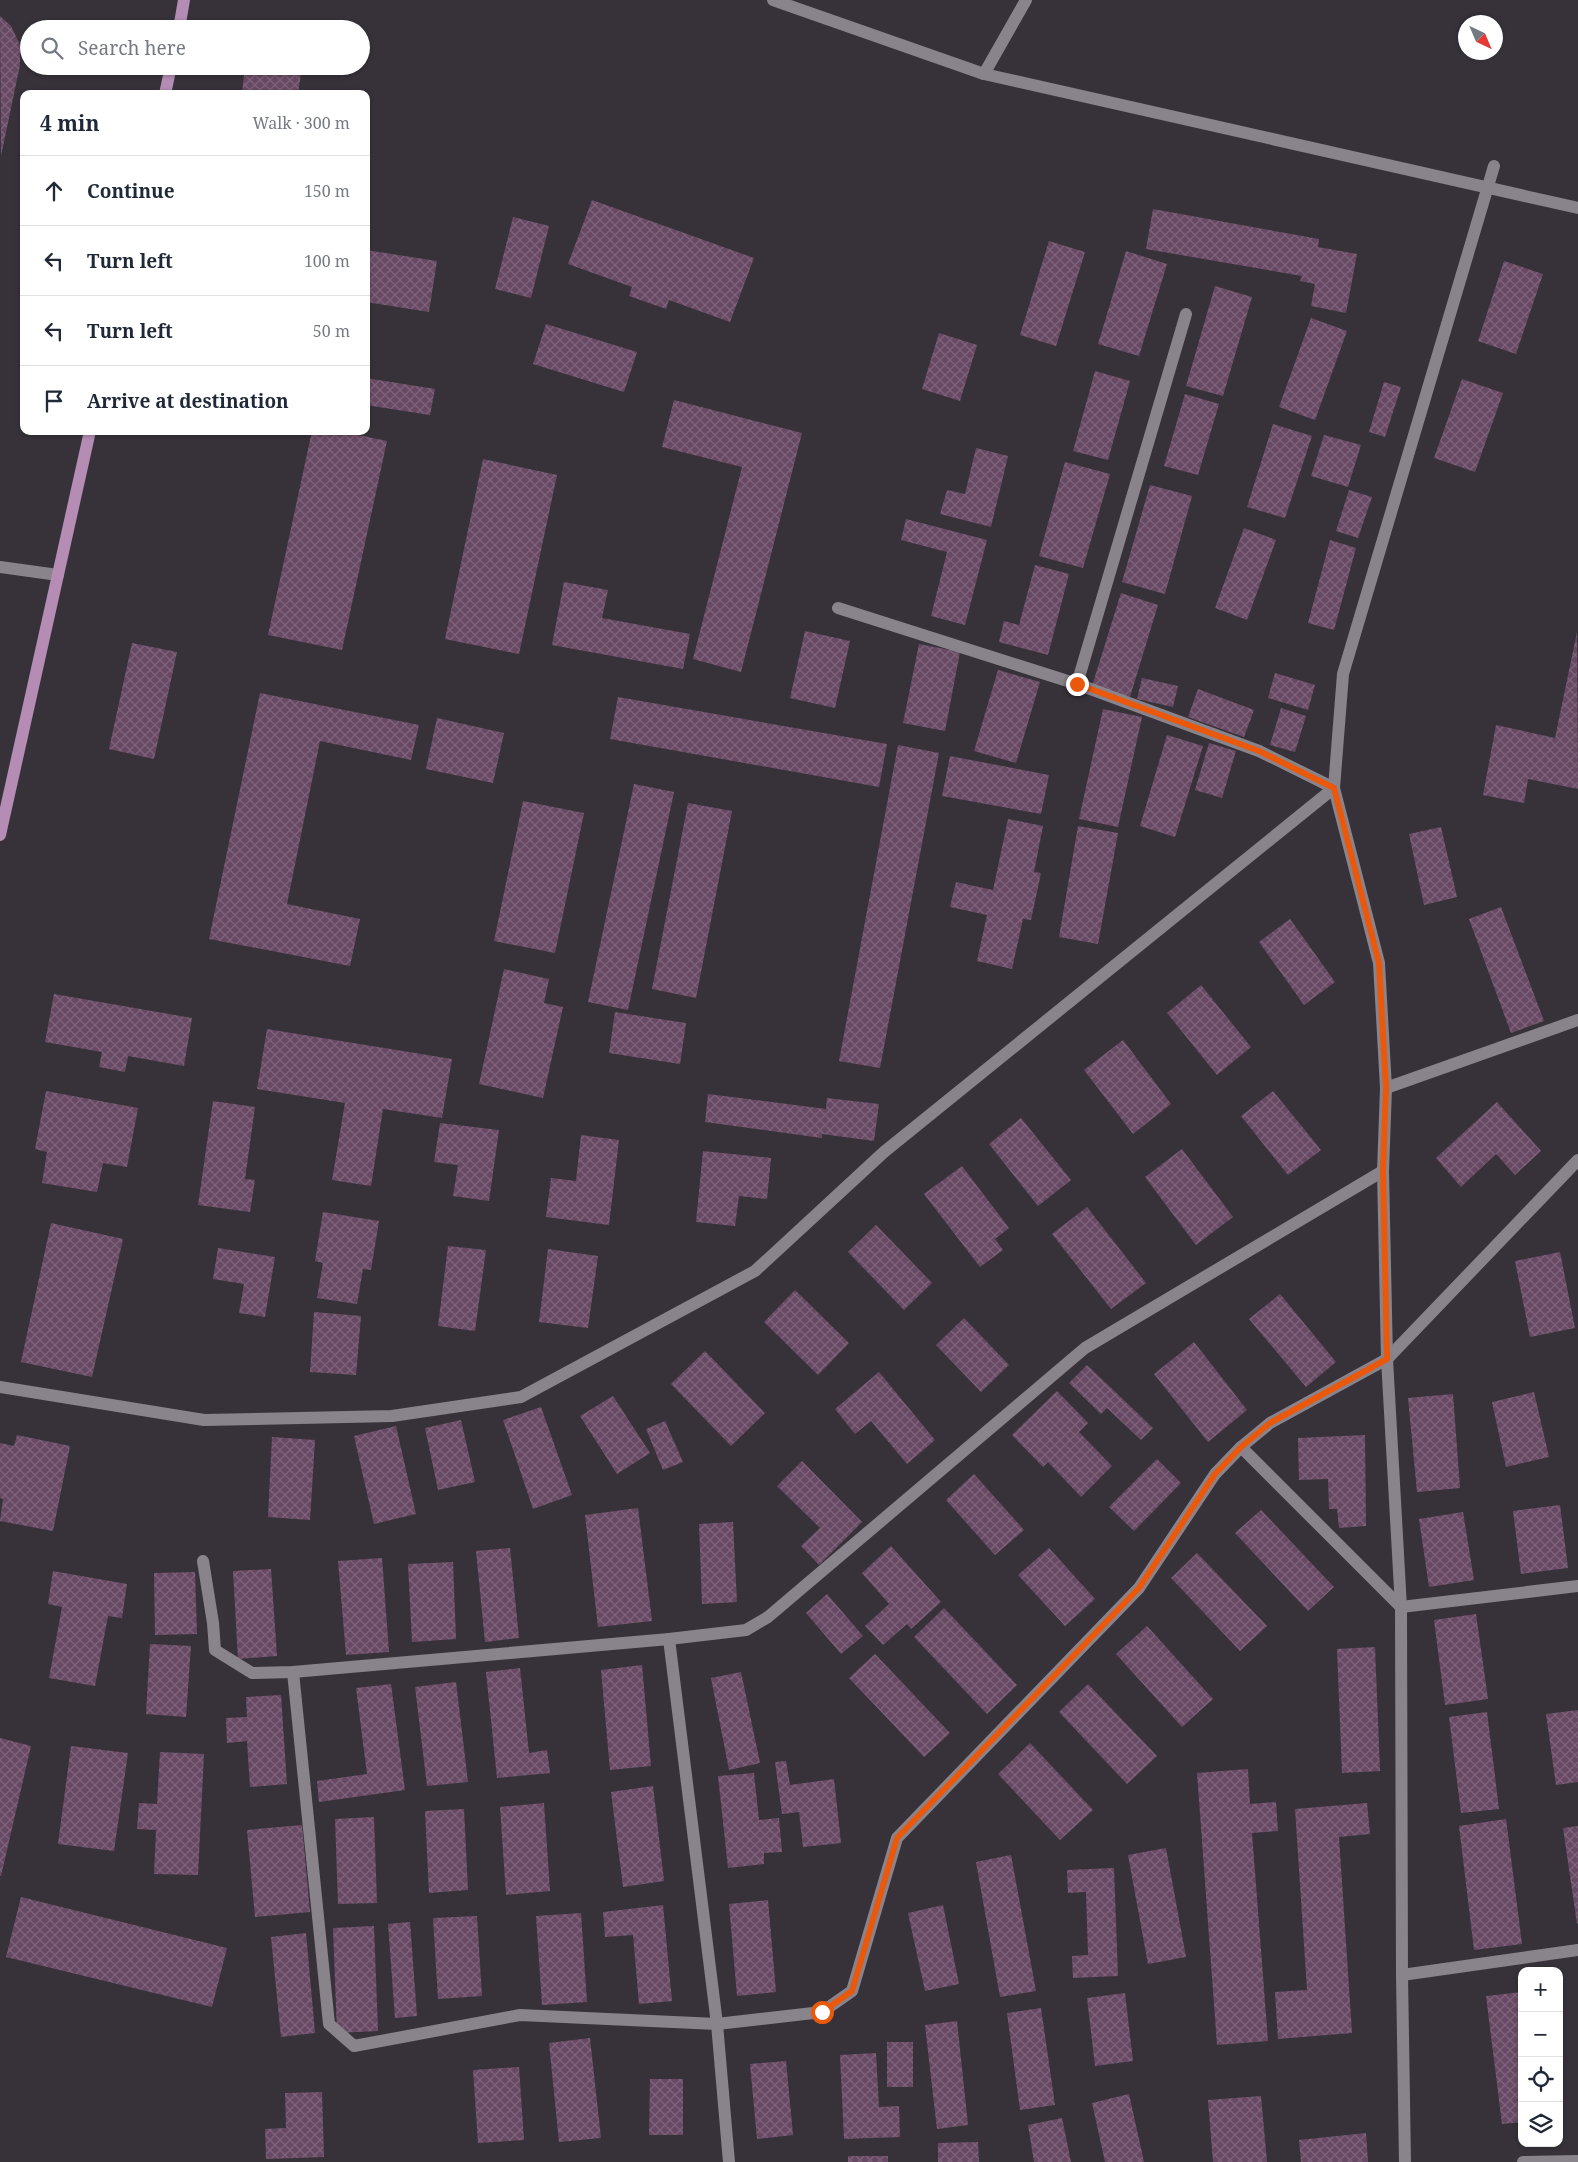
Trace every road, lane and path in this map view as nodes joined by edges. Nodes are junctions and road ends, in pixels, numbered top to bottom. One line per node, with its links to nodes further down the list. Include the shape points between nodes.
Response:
1 (184, 0): 4 (main road)
2 (773, 0): 5 (street)
3 (1026, 0): 5 (street)
4 (181, 20)
5 (984, 74): 9 (street)
6 (169, 75): 7 (main road)
7 (166, 90)
8 (1494, 166): 16 (street, via 1343,674)
9 (1578, 208)
10 (1186, 314): 15 (street)
11 (89, 435): 13 (main road)
12 (0, 567): 13 (street)
13 (58, 576): 17 (main road)
14 (838, 608): 15 (street)
15 (1077, 684): 16 (street, via 1259,751)
16 (1334, 788): 19 (street, via 1379,963); 23 (street, via 884,1152 755,1271 521,1397 392,1416 204,1420)
17 (0, 835)
18 (1578, 1020): 19 (street)
19 (1386, 1088): 21 (street)
20 (1578, 1160): 22 (street)
21 (1383, 1170): 22 (street); 28 (street, via 1086,1348 768,1617 746,1630)
22 (1387, 1359): 24 (street, via 1270,1423); 27 (street)
23 (0, 1387)
24 (1241, 1447): 27 (street); 32 (street, via 1215,1474 1139,1588 897,1838 852,1991 822,2012)
25 (203, 1561): 29 (street, via 215,1650 252,1673)
26 (1578, 1586): 27 (street)
27 (1401, 1607): 31 (street)
28 (668, 1640): 29 (street); 32 (street)
29 (293, 1672): 32 (street, via 329,2024 354,2046 520,2015)
30 (1578, 1950): 31 (street)
31 (1402, 1975): 35 (street)
32 (717, 2024): 34 (street)
33 (1578, 2161): 36 (street)
34 (729, 2162)
35 (1405, 2162)
36 (1523, 2162)

